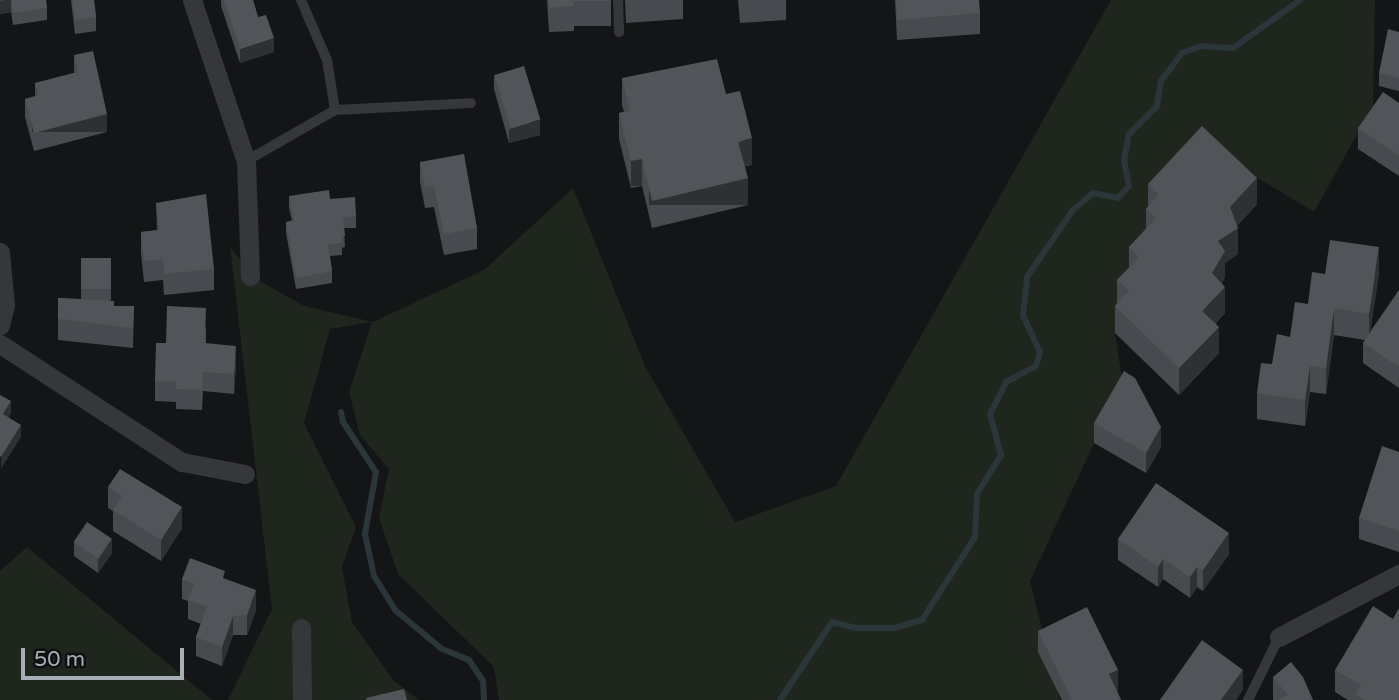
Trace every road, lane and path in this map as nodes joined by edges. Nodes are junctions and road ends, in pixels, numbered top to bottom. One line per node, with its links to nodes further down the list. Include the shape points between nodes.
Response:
1 (192, 0): 7 (street)
2 (301, 0): 6 (lane, via 327,60)
3 (618, 0): 4 (lane)
4 (620, 32)
5 (471, 103): 6 (lane)
6 (335, 110): 7 (lane)
7 (246, 161): 9 (street)
8 (0, 252): 10 (street, via 5,304)
9 (250, 276)
10 (0, 325)
11 (0, 344): 12 (street, via 182,461)
12 (245, 474)
13 (1399, 573): 15 (street)
14 (301, 628): 16 (street)
15 (1279, 637): 17 (lane)
16 (302, 700)
17 (1248, 700)

